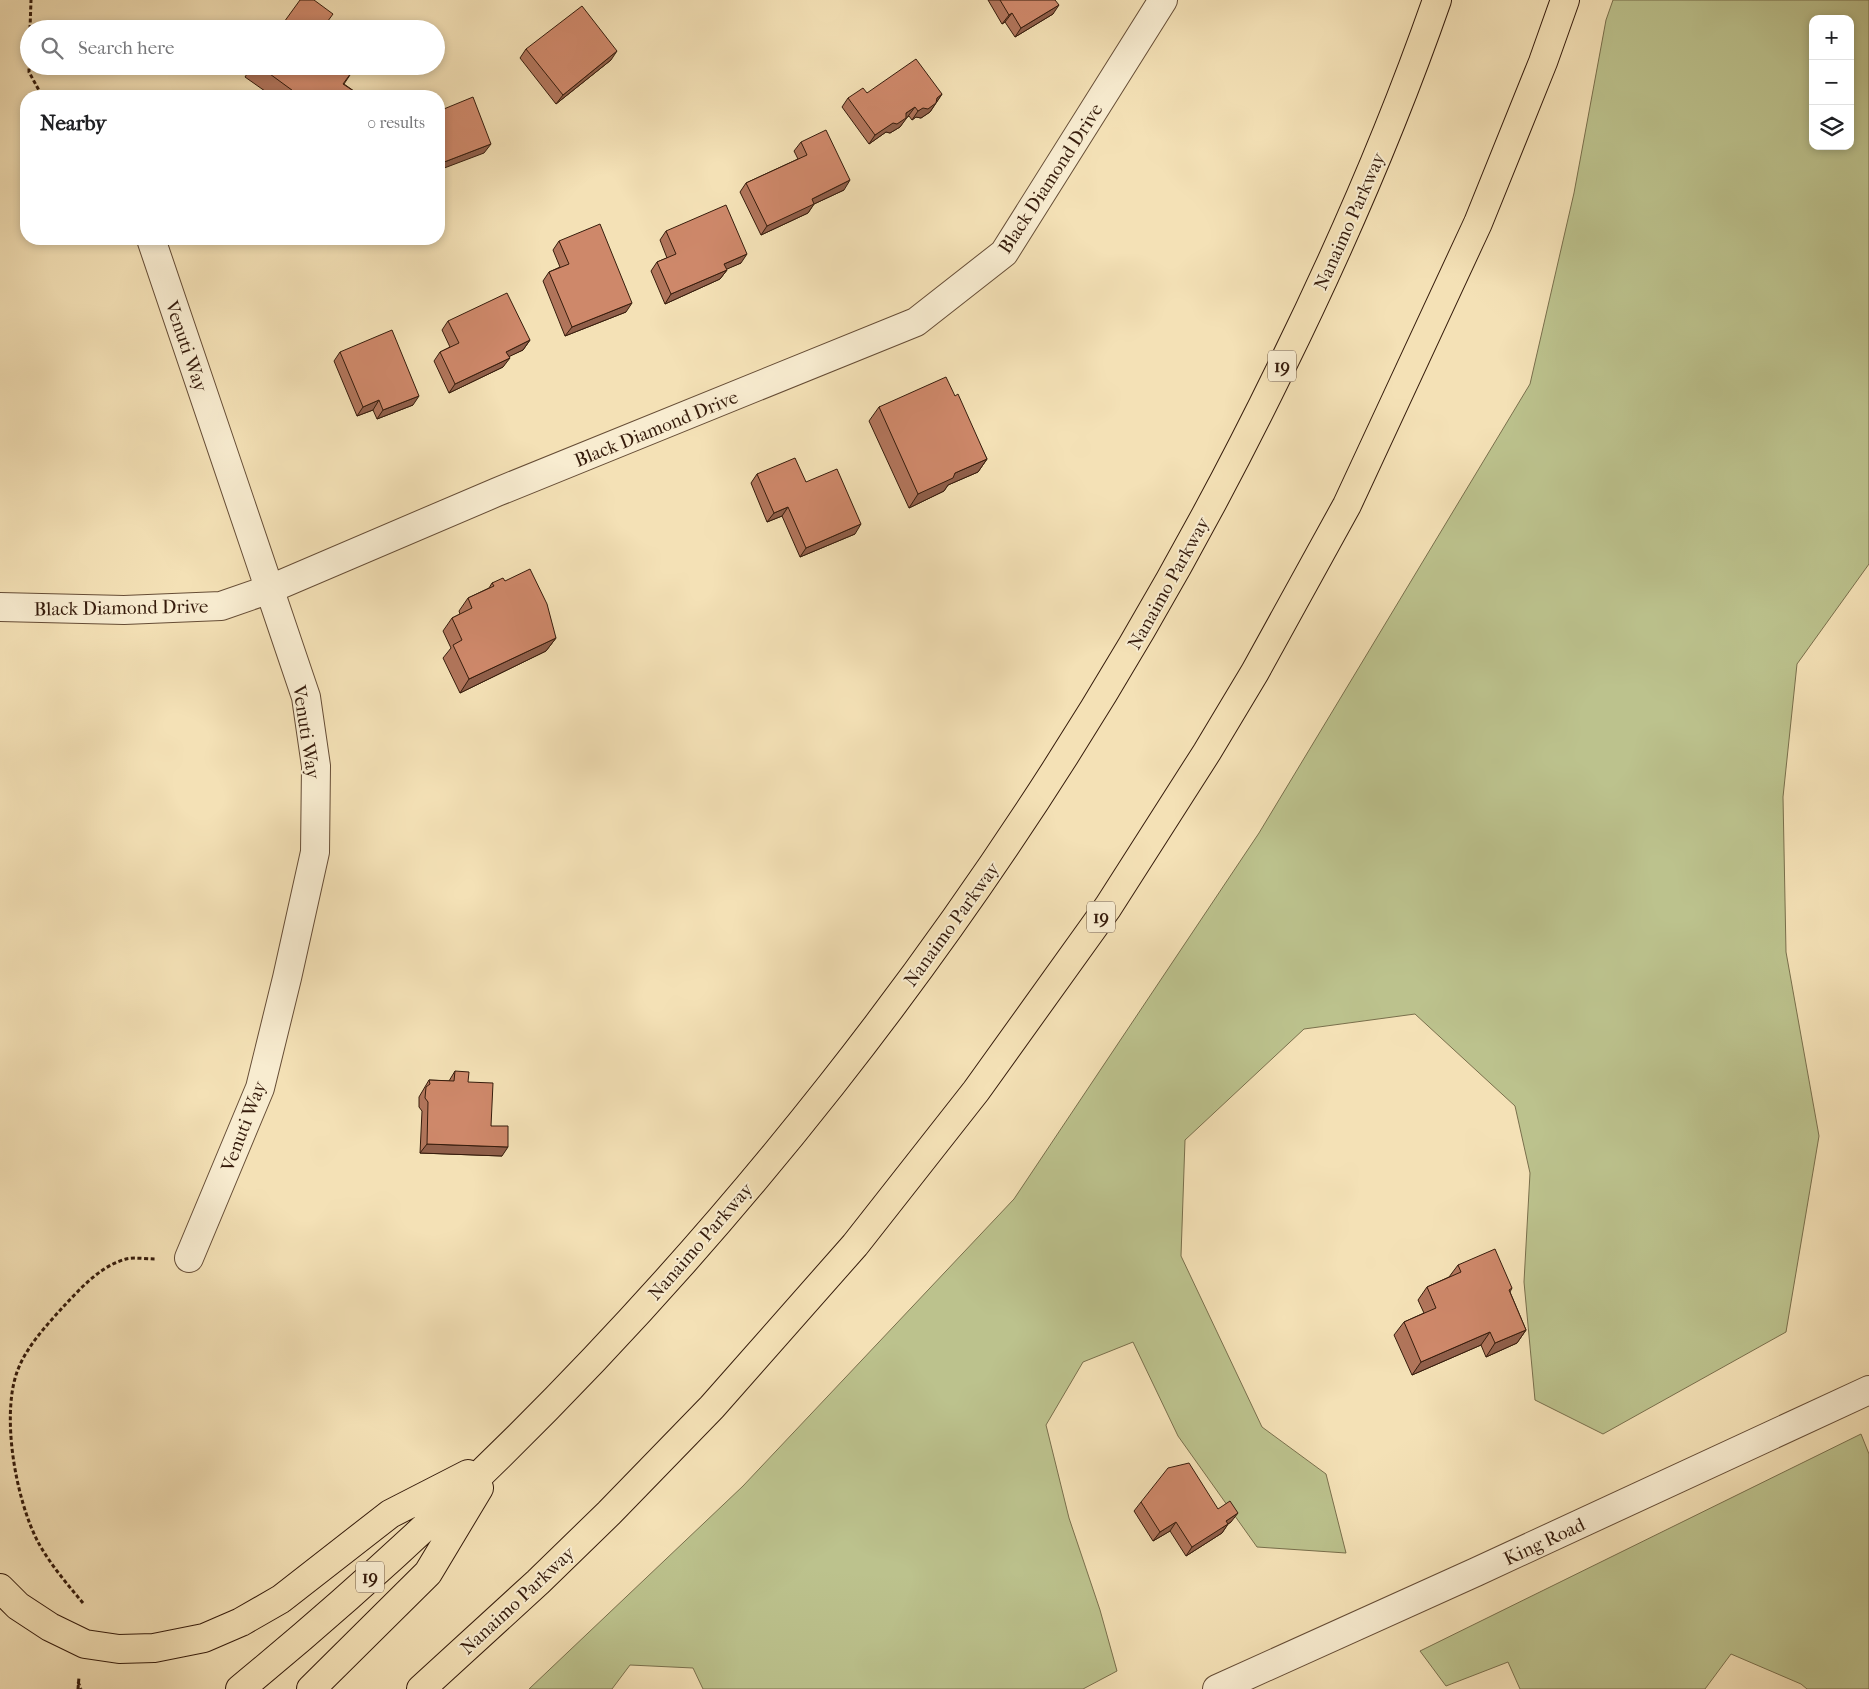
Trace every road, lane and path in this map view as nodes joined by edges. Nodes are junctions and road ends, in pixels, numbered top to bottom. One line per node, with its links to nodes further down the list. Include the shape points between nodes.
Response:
1 (31, 0): 5 (path)
2 (1163, 0): 9 (street, Black Diamond Drive, via 1004,253 916,322 497,492)
3 (1438, 0): 13 (highway, Nanaimo Parkway / 19, via 1377,159 1330,267 1267,397 1151,614 1050,781 928,958 792,1133 646,1303)
4 (1565, 0): 20 (highway, Nanaimo Parkway / 19, via 1478,223 1347,504 1255,672 1108,907 976,1091 855,1244 712,1407 538,1582)
5 (30, 20)
6 (30, 75): 7 (path)
7 (38, 90)
8 (153, 245): 9 (street, Venuti Way)
9 (270, 589): 10 (street, Black Diamond Drive, via 221,606 124,610); 11 (street, Venuti Way, via 306,698 316,766 315,852 260,1088)
10 (0, 607)
11 (189, 1258): 15 (path, via 126,1259 104,1269 50,1320 28,1349 17,1371 11,1398 12,1455 27,1516 56,1571)
12 (1869, 1390): 21 (street, King Road)
13 (496, 1459): 14 (highway, via 390,1514 281,1599 204,1638 154,1648 119,1649 85,1644 18,1606); 18 (highway, Nanaimo Parkway / 19, via 389,1560); 19 (highway, via 428,1573)
14 (0, 1588)
15 (86, 1611)
16 (78, 1682): 17 (path)
17 (81, 1689)
18 (240, 1689)
19 (311, 1689)
20 (421, 1689)
21 (1217, 1689)

